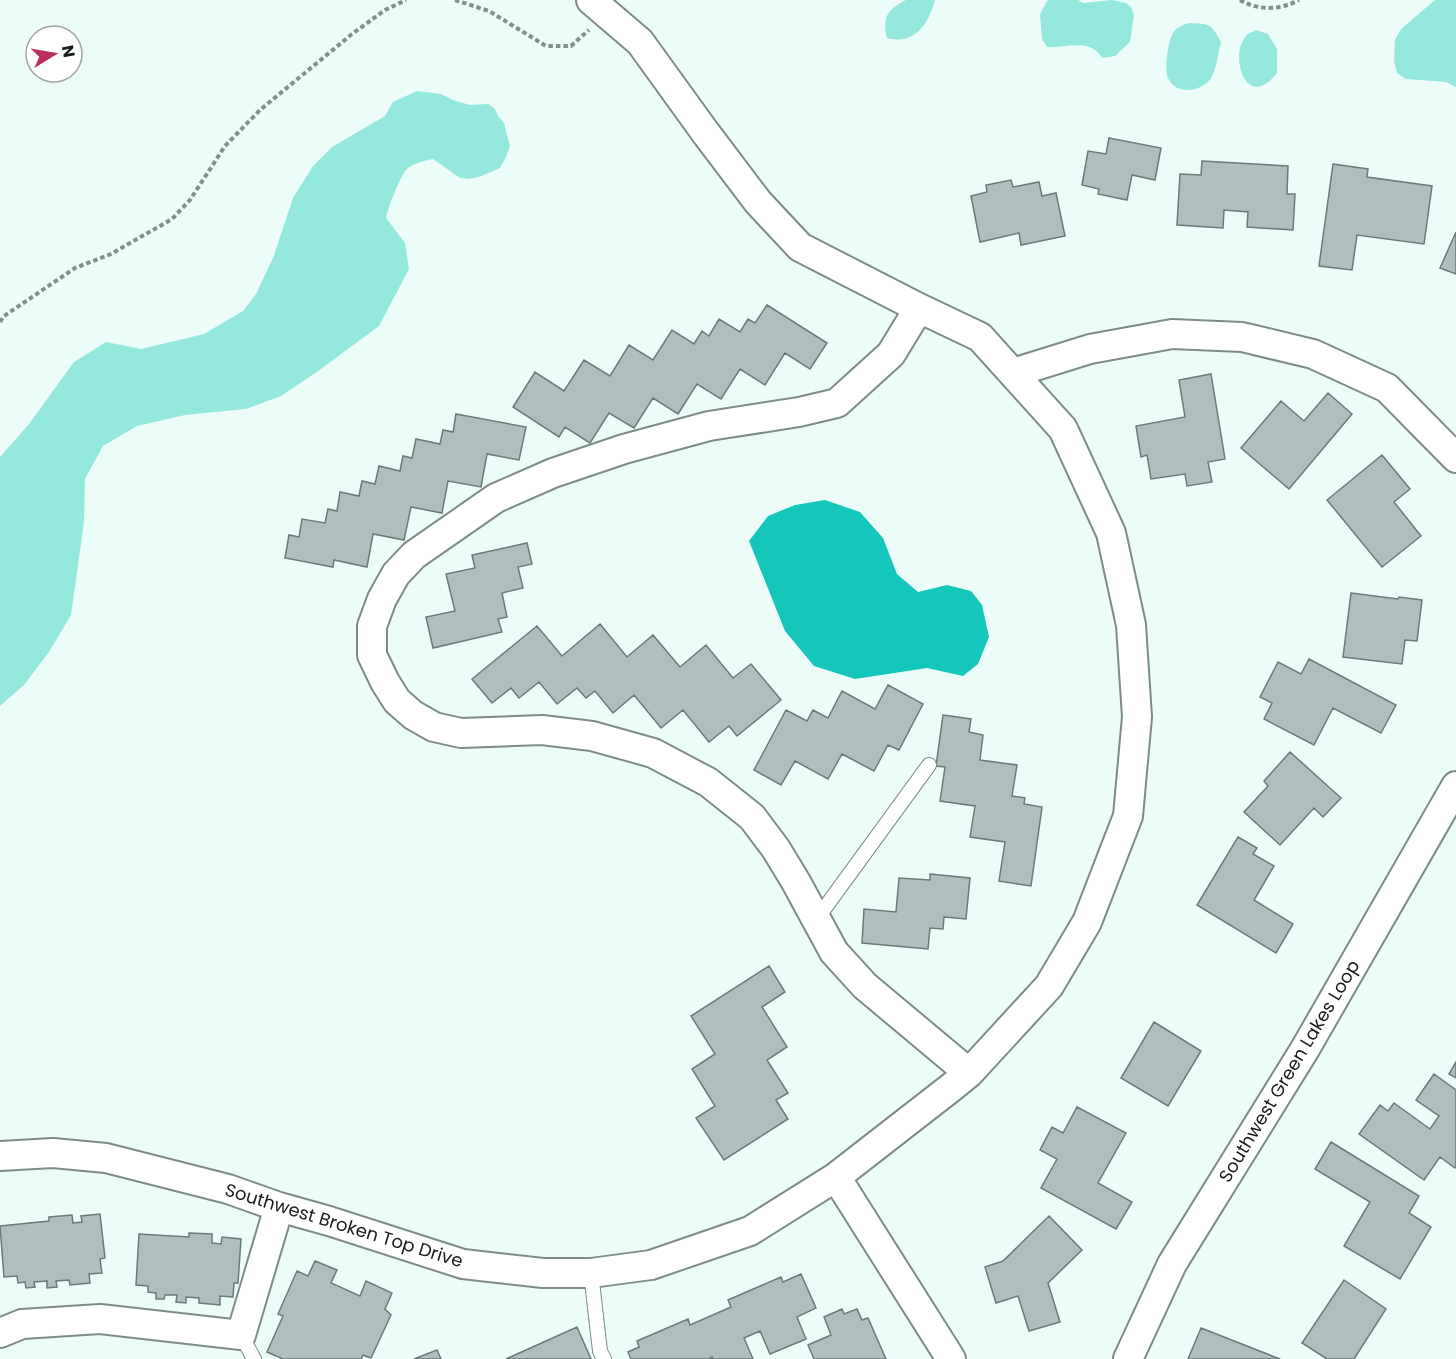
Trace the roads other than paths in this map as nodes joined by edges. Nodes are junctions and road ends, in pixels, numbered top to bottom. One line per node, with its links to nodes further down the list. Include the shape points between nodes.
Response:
1 (598, 7): 2 (street, Southwest Broken Top Drive, via 639,42 758,202 800,247)
2 (919, 309): 3 (street, Southwest Broken Top Drive, via 980,337); 7 (street, via 891,354 837,403 709,426 624,449 496,498 414,555 396,574 372,626 372,655 385,682 413,716 434,727 461,733 542,730 592,736 653,753 708,782 752,817 776,849)
3 (1013, 373): 4 (street, via 1089,349 1172,334 1242,337 1313,354 1386,388); 8 (street, Southwest Broken Top Drive, via 1063,429 1111,533 1131,625 1137,717 1128,816 1087,922 1048,986)
4 (1456, 458)
5 (929, 765): 7 (lane)
6 (1456, 786): 17 (street, Southwest Green Lakes Loop, via 1305,1049 1172,1264)
7 (816, 920): 8 (street, via 834,952 865,986)
8 (969, 1072): 10 (street, Southwest Broken Top Drive)
9 (0, 1156): 11 (street, Southwest Broken Top Drive, via 53,1153 106,1158 228,1189)
10 (836, 1177): 12 (street, Southwest Broken Top Drive, via 750,1231 651,1265); 16 (street)
11 (279, 1208): 12 (street, Southwest Broken Top Drive, via 463,1264 543,1273); 14 (street)
12 (591, 1273): 15 (lane)
13 (0, 1333): 14 (street, via 22,1324 100,1319)
14 (248, 1347)
15 (604, 1359)
16 (951, 1359)
17 (1128, 1359)

